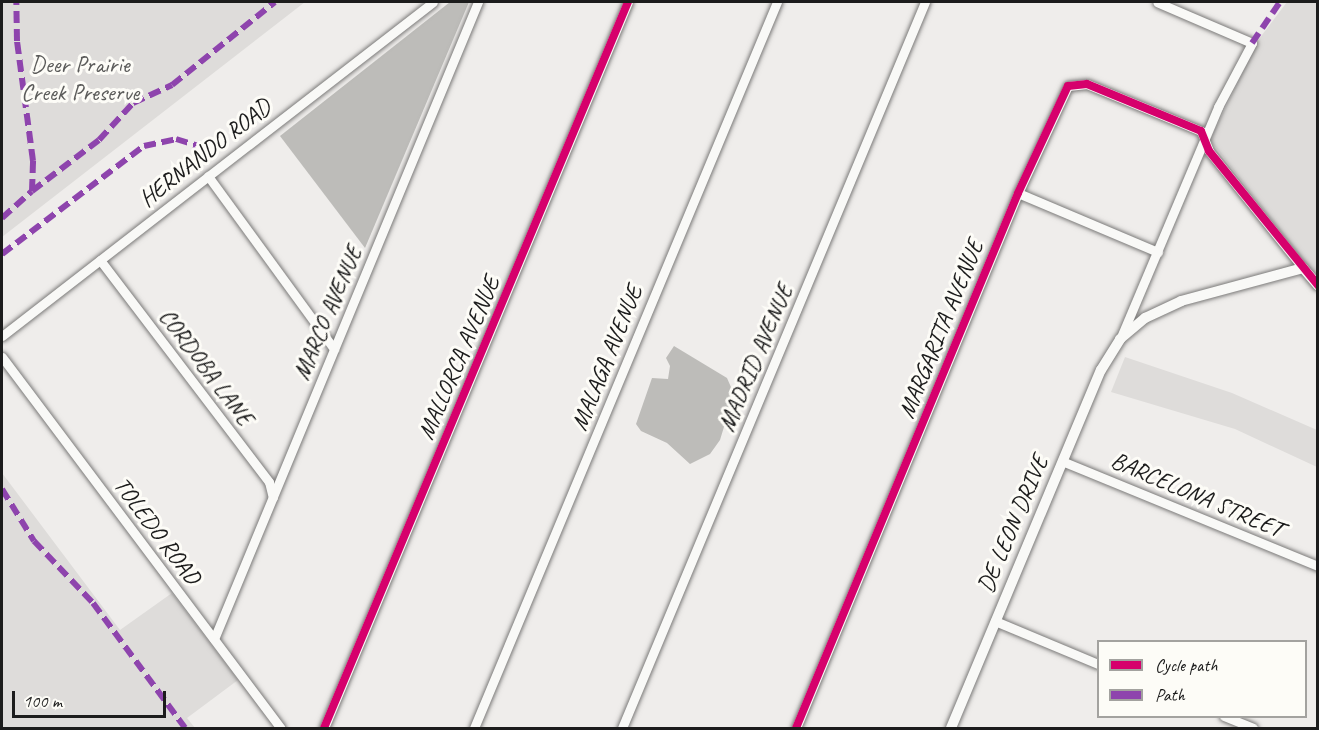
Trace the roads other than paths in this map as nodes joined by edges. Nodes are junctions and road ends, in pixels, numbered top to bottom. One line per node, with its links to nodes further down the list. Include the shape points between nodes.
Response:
1 (433, 2): 8 (street, HERNANDO ROAD)
2 (478, 2): 16 (street, MARCO AVENUE)
3 (628, 2): 26 (street, MALLORCA AVENUE)
4 (777, 2): 27 (street, MALAGA AVENUE)
5 (925, 2): 28 (street, MADRID AVENUE)
6 (1157, 2): 7 (street, DE LEON DRIVE, via 1252,42)
7 (1204, 139): 9 (street, MARGARITA AVENUE, via 1201,132 1075,83 1063,91); 10 (street, DE LEON DRIVE); 12 (street)
8 (208, 176): 11 (street, HERNANDO ROAD); 16 (street)
9 (1018, 193): 10 (street); 29 (street, MARGARITA AVENUE)
10 (1158, 252): 15 (street, DE LEON DRIVE)
11 (100, 260): 14 (street, HERNANDO ROAD); 19 (street, CORDOBA LANE, via 269,482)
12 (1303, 268): 13 (street); 15 (street, DE LEON DRIVE, via 1170,304)
13 (1317, 285)
14 (2, 336)
15 (1120, 339): 18 (street, DE LEON DRIVE, via 1101,370)
16 (334, 348): 19 (street, MARCO AVENUE)
17 (2, 357): 22 (street, TOLEDO ROAD)
18 (1062, 461): 20 (street, BARCELONA STREET); 21 (street, DE LEON DRIVE)
19 (273, 500): 22 (street, MARCO AVENUE)
20 (1317, 566)
21 (995, 621): 23 (street); 30 (street, DE LEON DRIVE)
22 (214, 639): 25 (street, TOLEDO ROAD)
23 (1097, 664)
24 (1226, 718): 31 (street)
25 (282, 729)
26 (324, 729)
27 (474, 729)
28 (622, 729)
29 (796, 729)
30 (951, 729)
31 (1253, 729)

